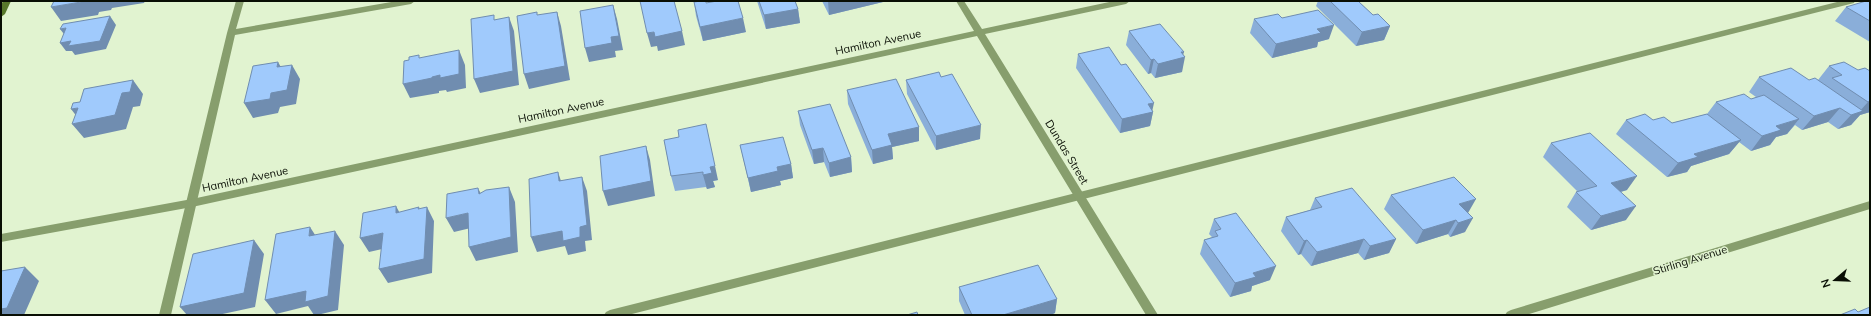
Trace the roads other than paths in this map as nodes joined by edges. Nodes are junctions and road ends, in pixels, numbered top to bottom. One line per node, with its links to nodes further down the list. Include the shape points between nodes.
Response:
1 (7, 1): 7 (main road)
2 (240, 1): 9 (street)
3 (411, 1): 9 (street)
4 (960, 1): 8 (street, Dundas Street)
5 (1126, 1): 8 (street, Hamilton Avenue)
6 (1851, 1): 10 (street)
7 (1, 14)
8 (980, 32): 10 (street, Dundas Street); 11 (street, Hamilton Avenue)
9 (231, 33): 11 (street)
10 (1079, 195): 15 (street); 16 (street, Dundas Street)
11 (192, 203): 13 (street, Hamilton Avenue); 14 (street)
12 (1870, 205): 17 (street, Stirling Avenue)
13 (1, 238)
14 (165, 315)
15 (610, 315)
16 (1152, 315)
17 (1511, 315)

